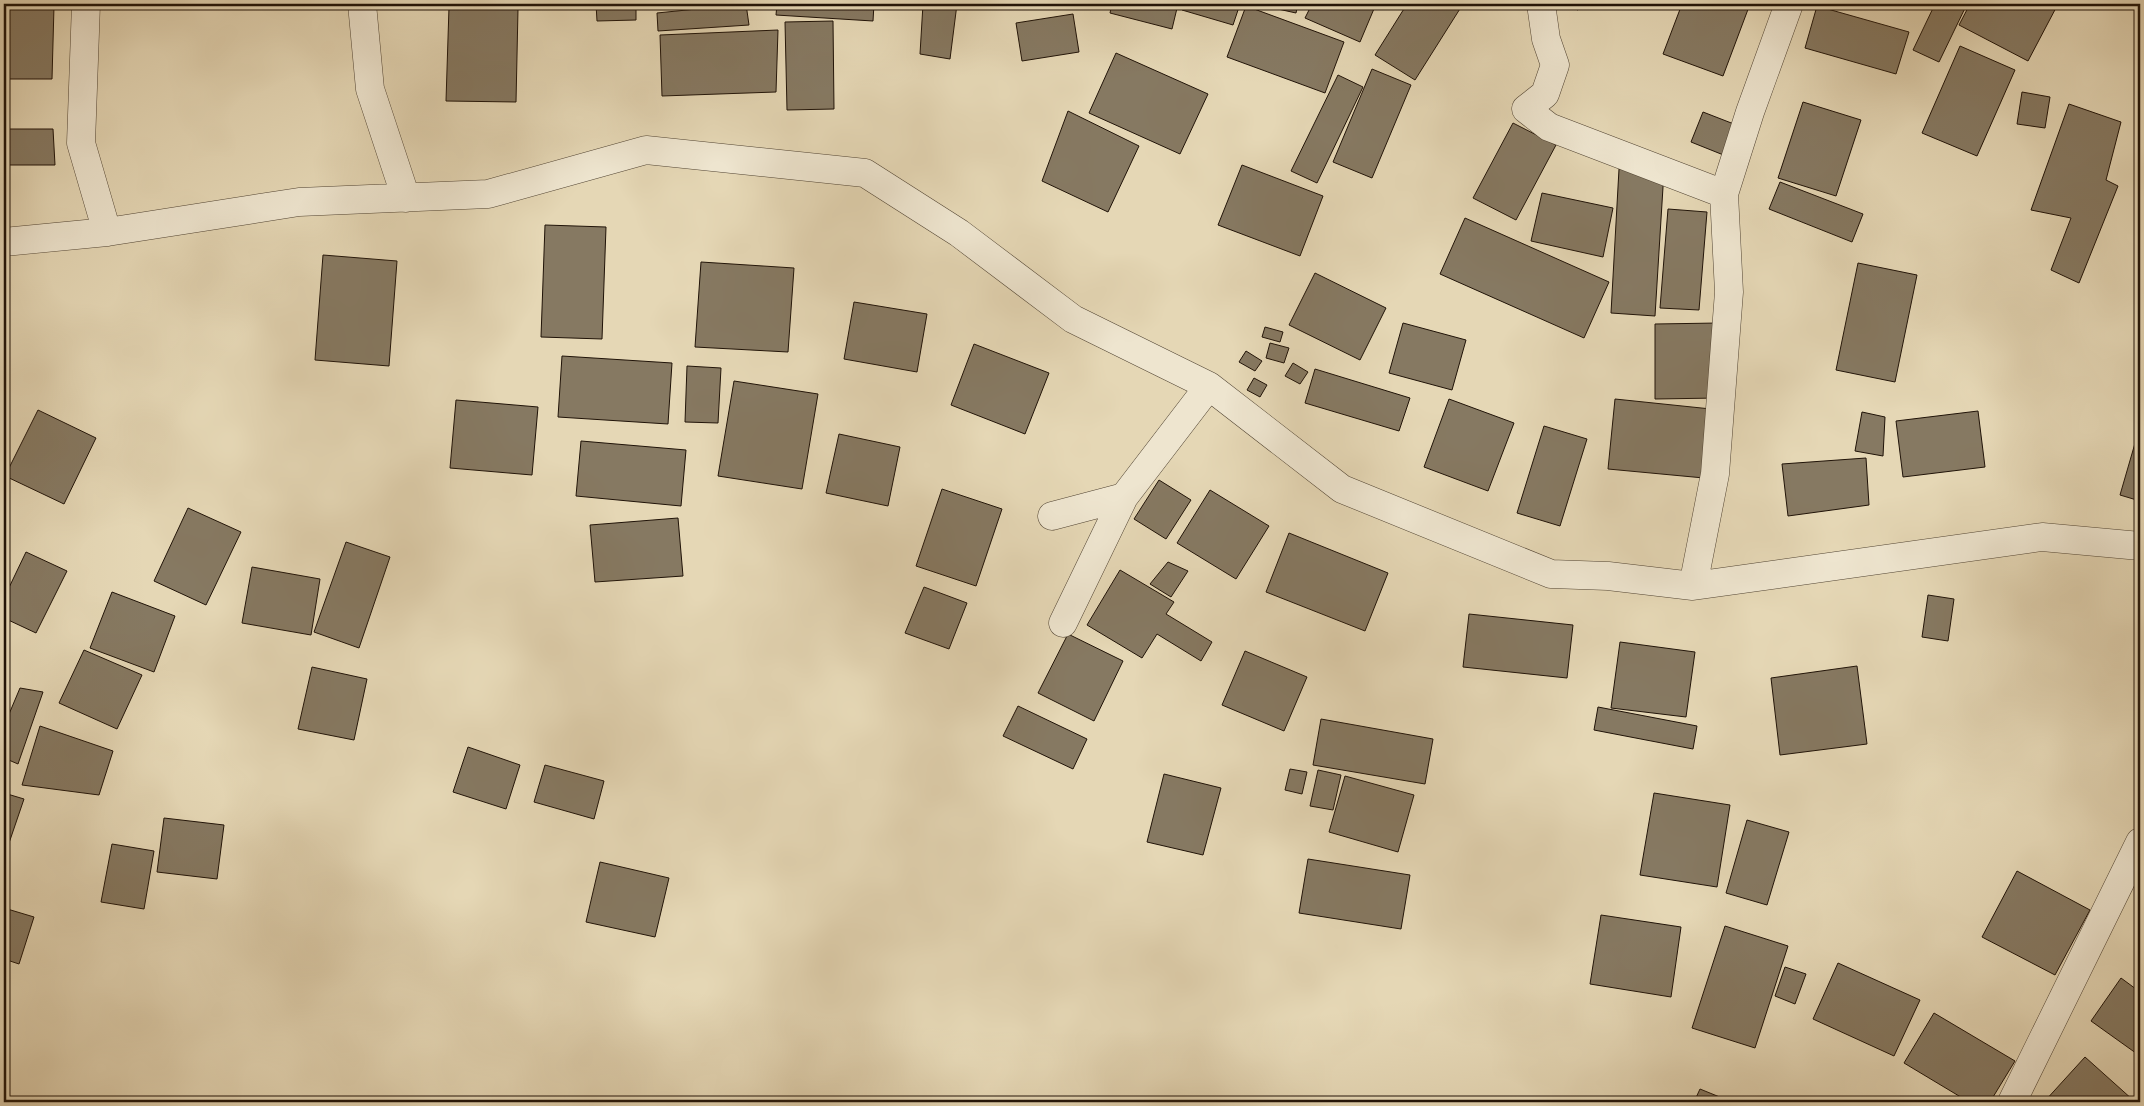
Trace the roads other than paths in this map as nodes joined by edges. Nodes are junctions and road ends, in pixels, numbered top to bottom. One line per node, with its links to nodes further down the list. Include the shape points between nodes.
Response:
1 (86, 4): 7 (street, via 81,143)
2 (362, 4): 6 (street, via 370,89)
3 (1541, 4): 5 (street, via 1546,39 1555,64 1545,94 1526,109 1549,127)
4 (1788, 4): 5 (street)
5 (1724, 194): 13 (street, via 1729,292 1715,474)
6 (406, 198): 7 (street, via 299,202); 9 (street, via 488,194 646,150 864,173 959,233 1073,319)
7 (107, 232): 8 (street)
8 (4, 242)
9 (1208, 386): 10 (street); 13 (street, via 1342,489 1551,574 1608,576)
10 (1124, 497): 11 (street); 14 (street)
11 (1052, 516)
12 (2140, 546): 13 (street, via 2042,537)
13 (1693, 586)
14 (1063, 623)
15 (2140, 842): 16 (street)
16 (2012, 1102)

